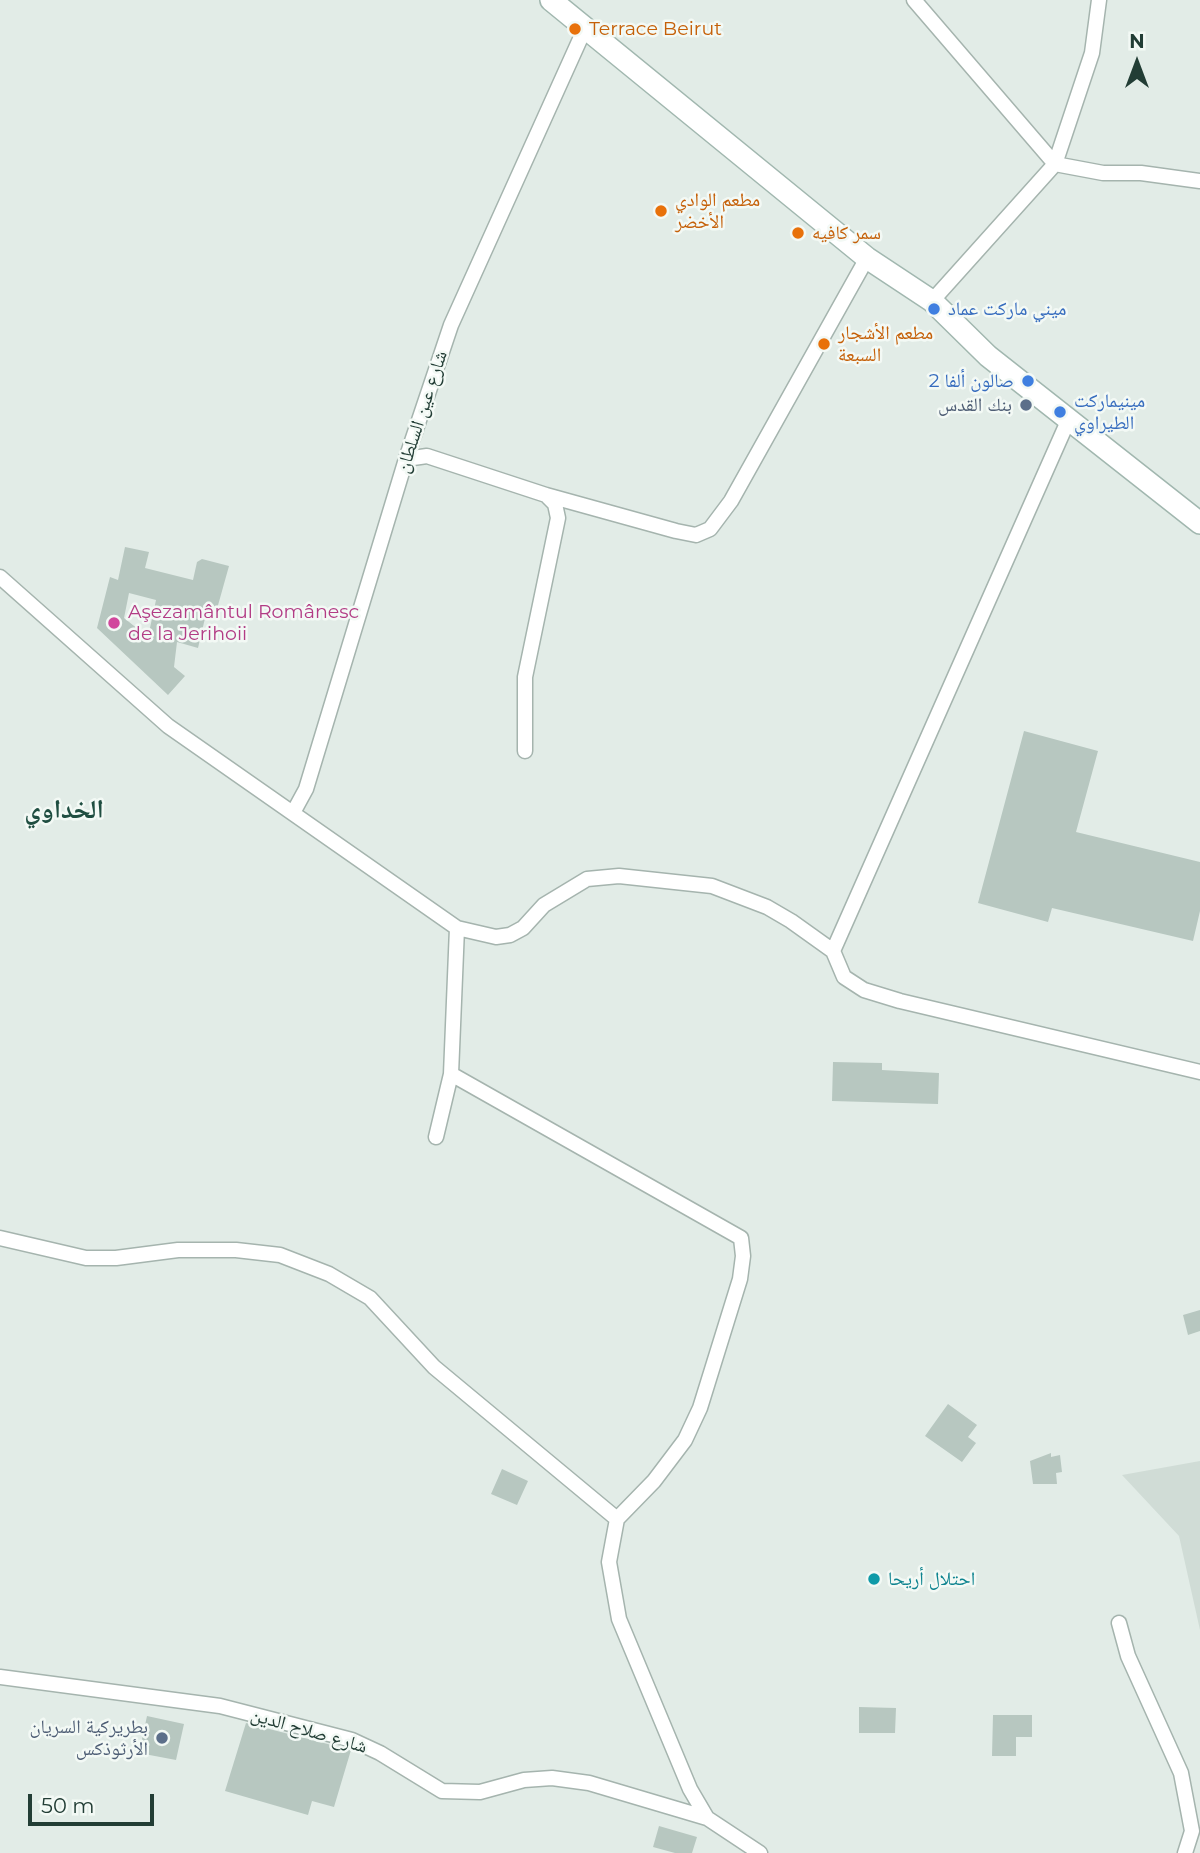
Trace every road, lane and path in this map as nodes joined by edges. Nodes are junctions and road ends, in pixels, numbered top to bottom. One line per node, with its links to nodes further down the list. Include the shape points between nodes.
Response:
1 (551, 0): 4 (main road)
2 (914, 0): 5 (street)
3 (1098, 0): 5 (street, via 1092,53)
4 (586, 26): 7 (main road); 10 (street, شارع عين السلطان, via 451,325)
5 (1055, 164): 6 (street); 8 (street)
6 (1200, 181)
7 (867, 258): 8 (main road); 12 (street, via 731,501 710,529 689,534)
8 (932, 300): 9 (main road, via 988,356)
9 (1068, 421): 14 (main road); 19 (street)
10 (406, 459): 11 (street, via 427,456); 17 (street, شارع عين السلطان, via 306,789)
11 (546, 495): 12 (street); 13 (street, via 555,504)
12 (583, 506): 13 (street)
13 (558, 518): 16 (street, via 525,677)
14 (1200, 523)
15 (0, 577): 17 (street, via 168,726)
16 (524, 751)
17 (294, 811): 18 (street)
18 (457, 928): 19 (street, via 496,937 510,935 587,878 619,876 712,886 738,895 767,907); 21 (street)
19 (833, 951): 20 (street, via 844,977 864,990 900,1002)
20 (1200, 1072)
21 (450, 1074): 22 (street); 24 (street, via 741,1238 740,1279 700,1408 685,1440)
22 (436, 1137)
23 (0, 1238): 24 (street, via 86,1258 236,1250 280,1255 329,1274 370,1298 434,1367)
24 (617, 1519): 27 (street, via 609,1562 619,1619)
25 (1119, 1623): 29 (street, via 1135,1674 1181,1773 1192,1831)
26 (0, 1677): 27 (street, شارع صلاح الدين, via 220,1706 352,1740 442,1791 480,1792 502,1784 552,1779 616,1790)
27 (707, 1818): 28 (street, شارع صلاح الدين)
28 (760, 1853)
29 (1185, 1853)

